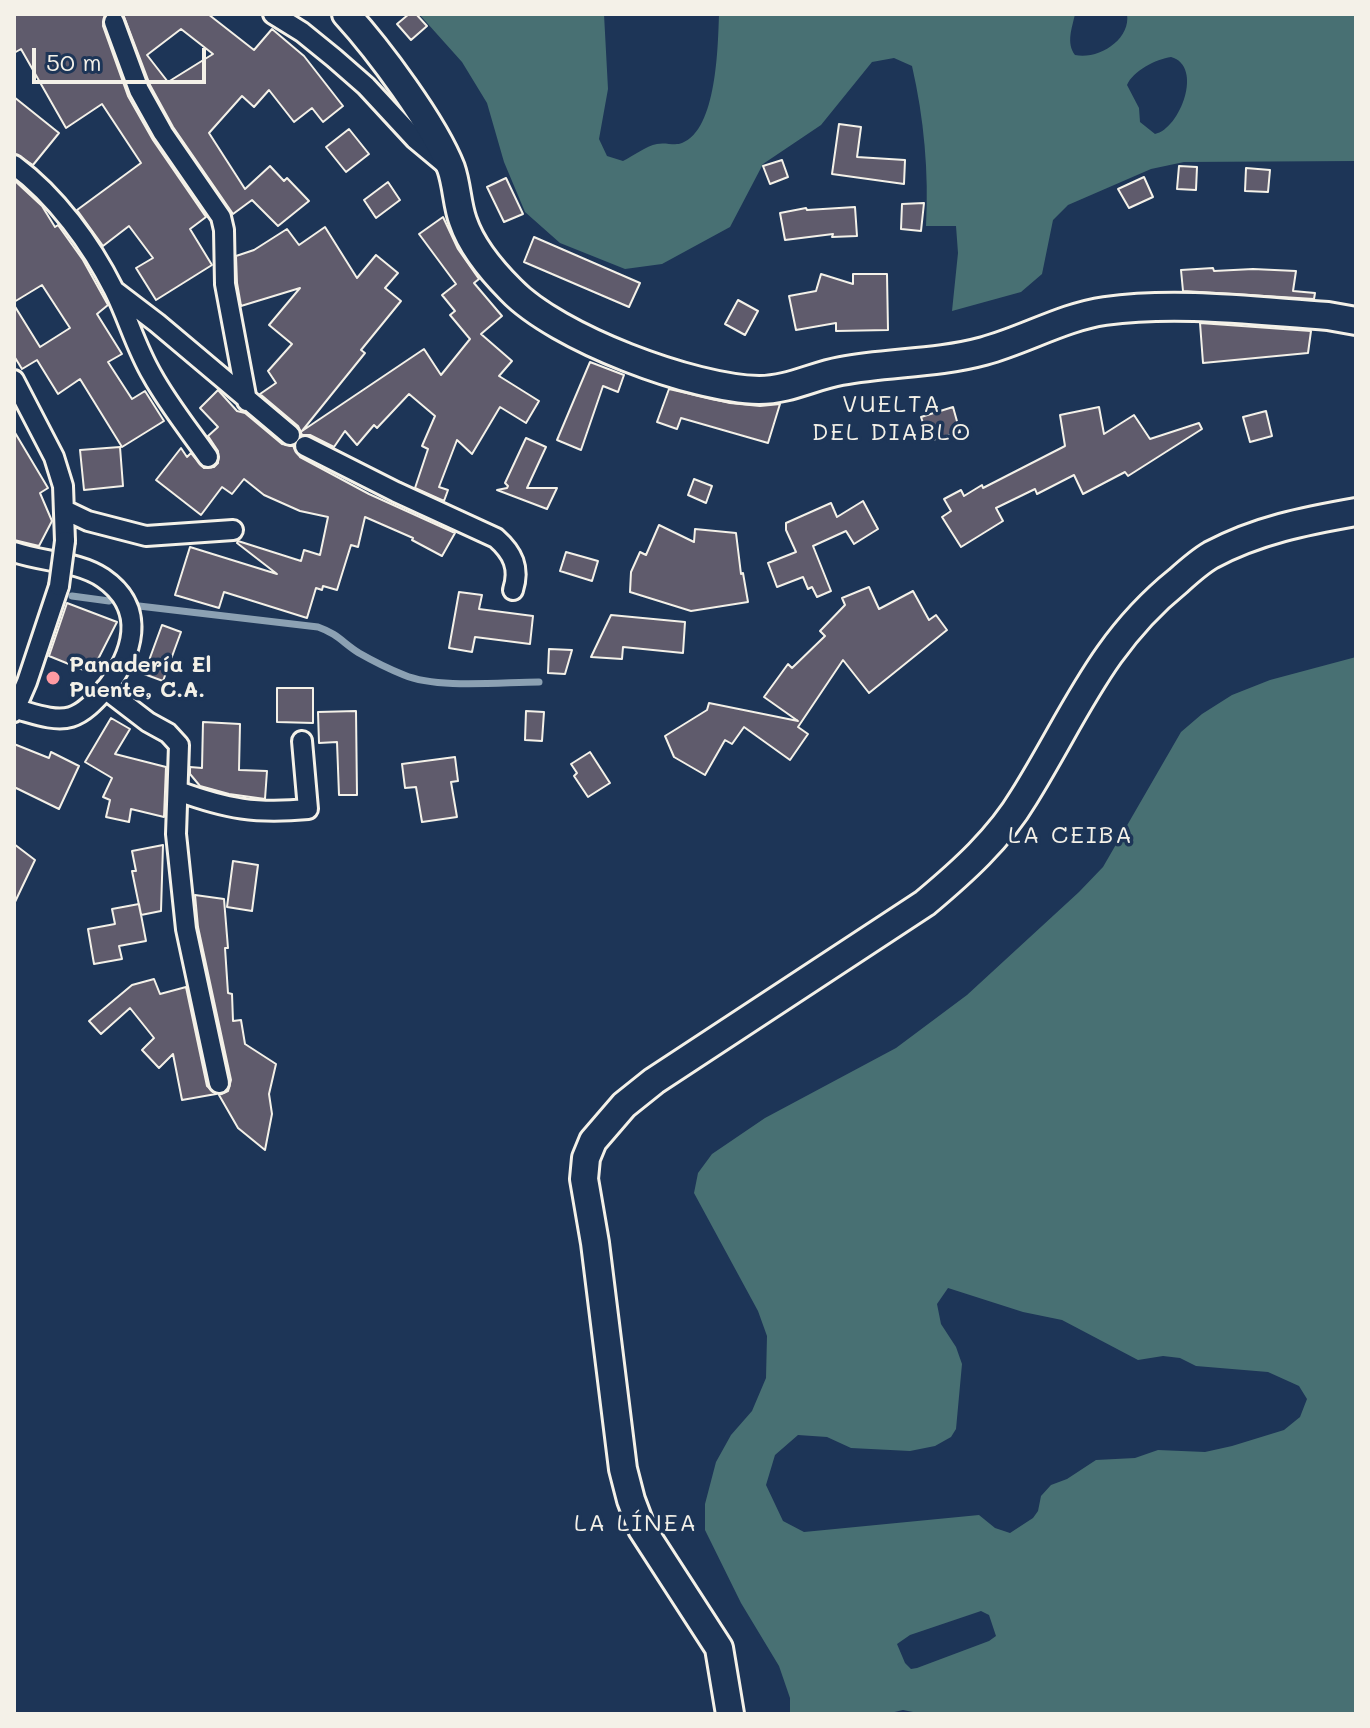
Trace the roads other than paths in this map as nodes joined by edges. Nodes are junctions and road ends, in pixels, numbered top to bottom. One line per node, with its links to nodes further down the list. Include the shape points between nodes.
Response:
1 (273, 14): 5 (street, via 334,58)
2 (346, 14): 5 (main road, via 400,83)
3 (114, 22): 9 (street, via 139,90 221,217 225,284)
4 (14, 165): 6 (street, via 75,229)
5 (451, 169): 7 (main road, via 463,222 478,251 536,313 637,360 732,388 763,390 839,371 960,357 1100,312 1140,307)
6 (115, 291): 9 (street); 10 (street, via 152,377)
7 (1356, 321)
8 (14, 380): 11 (street, via 54,457)
9 (247, 401): 15 (street, via 297,441 496,538 517,568)
10 (208, 457)
11 (65, 510): 13 (street, via 146,536); 17 (street, bridge, via 59,586)
12 (1356, 512): 21 (main road, via 1283,525 1229,547 1209,556 1160,595 1096,672 1008,822 958,876 654,1081 593,1141 584,1179 623,1469 642,1529 719,1648)
13 (233, 530)
14 (14, 552): 16 (street, via 101,576 121,596 133,627 129,651)
15 (513, 590)
16 (105, 689): 17 (street, via 96,701 67,718); 19 (street, via 175,738 181,751)
17 (15, 711)
18 (302, 741): 19 (street, via 308,809 247,811)
19 (178, 791): 20 (street, via 176,834 186,929)
20 (219, 1083)
21 (730, 1714)

